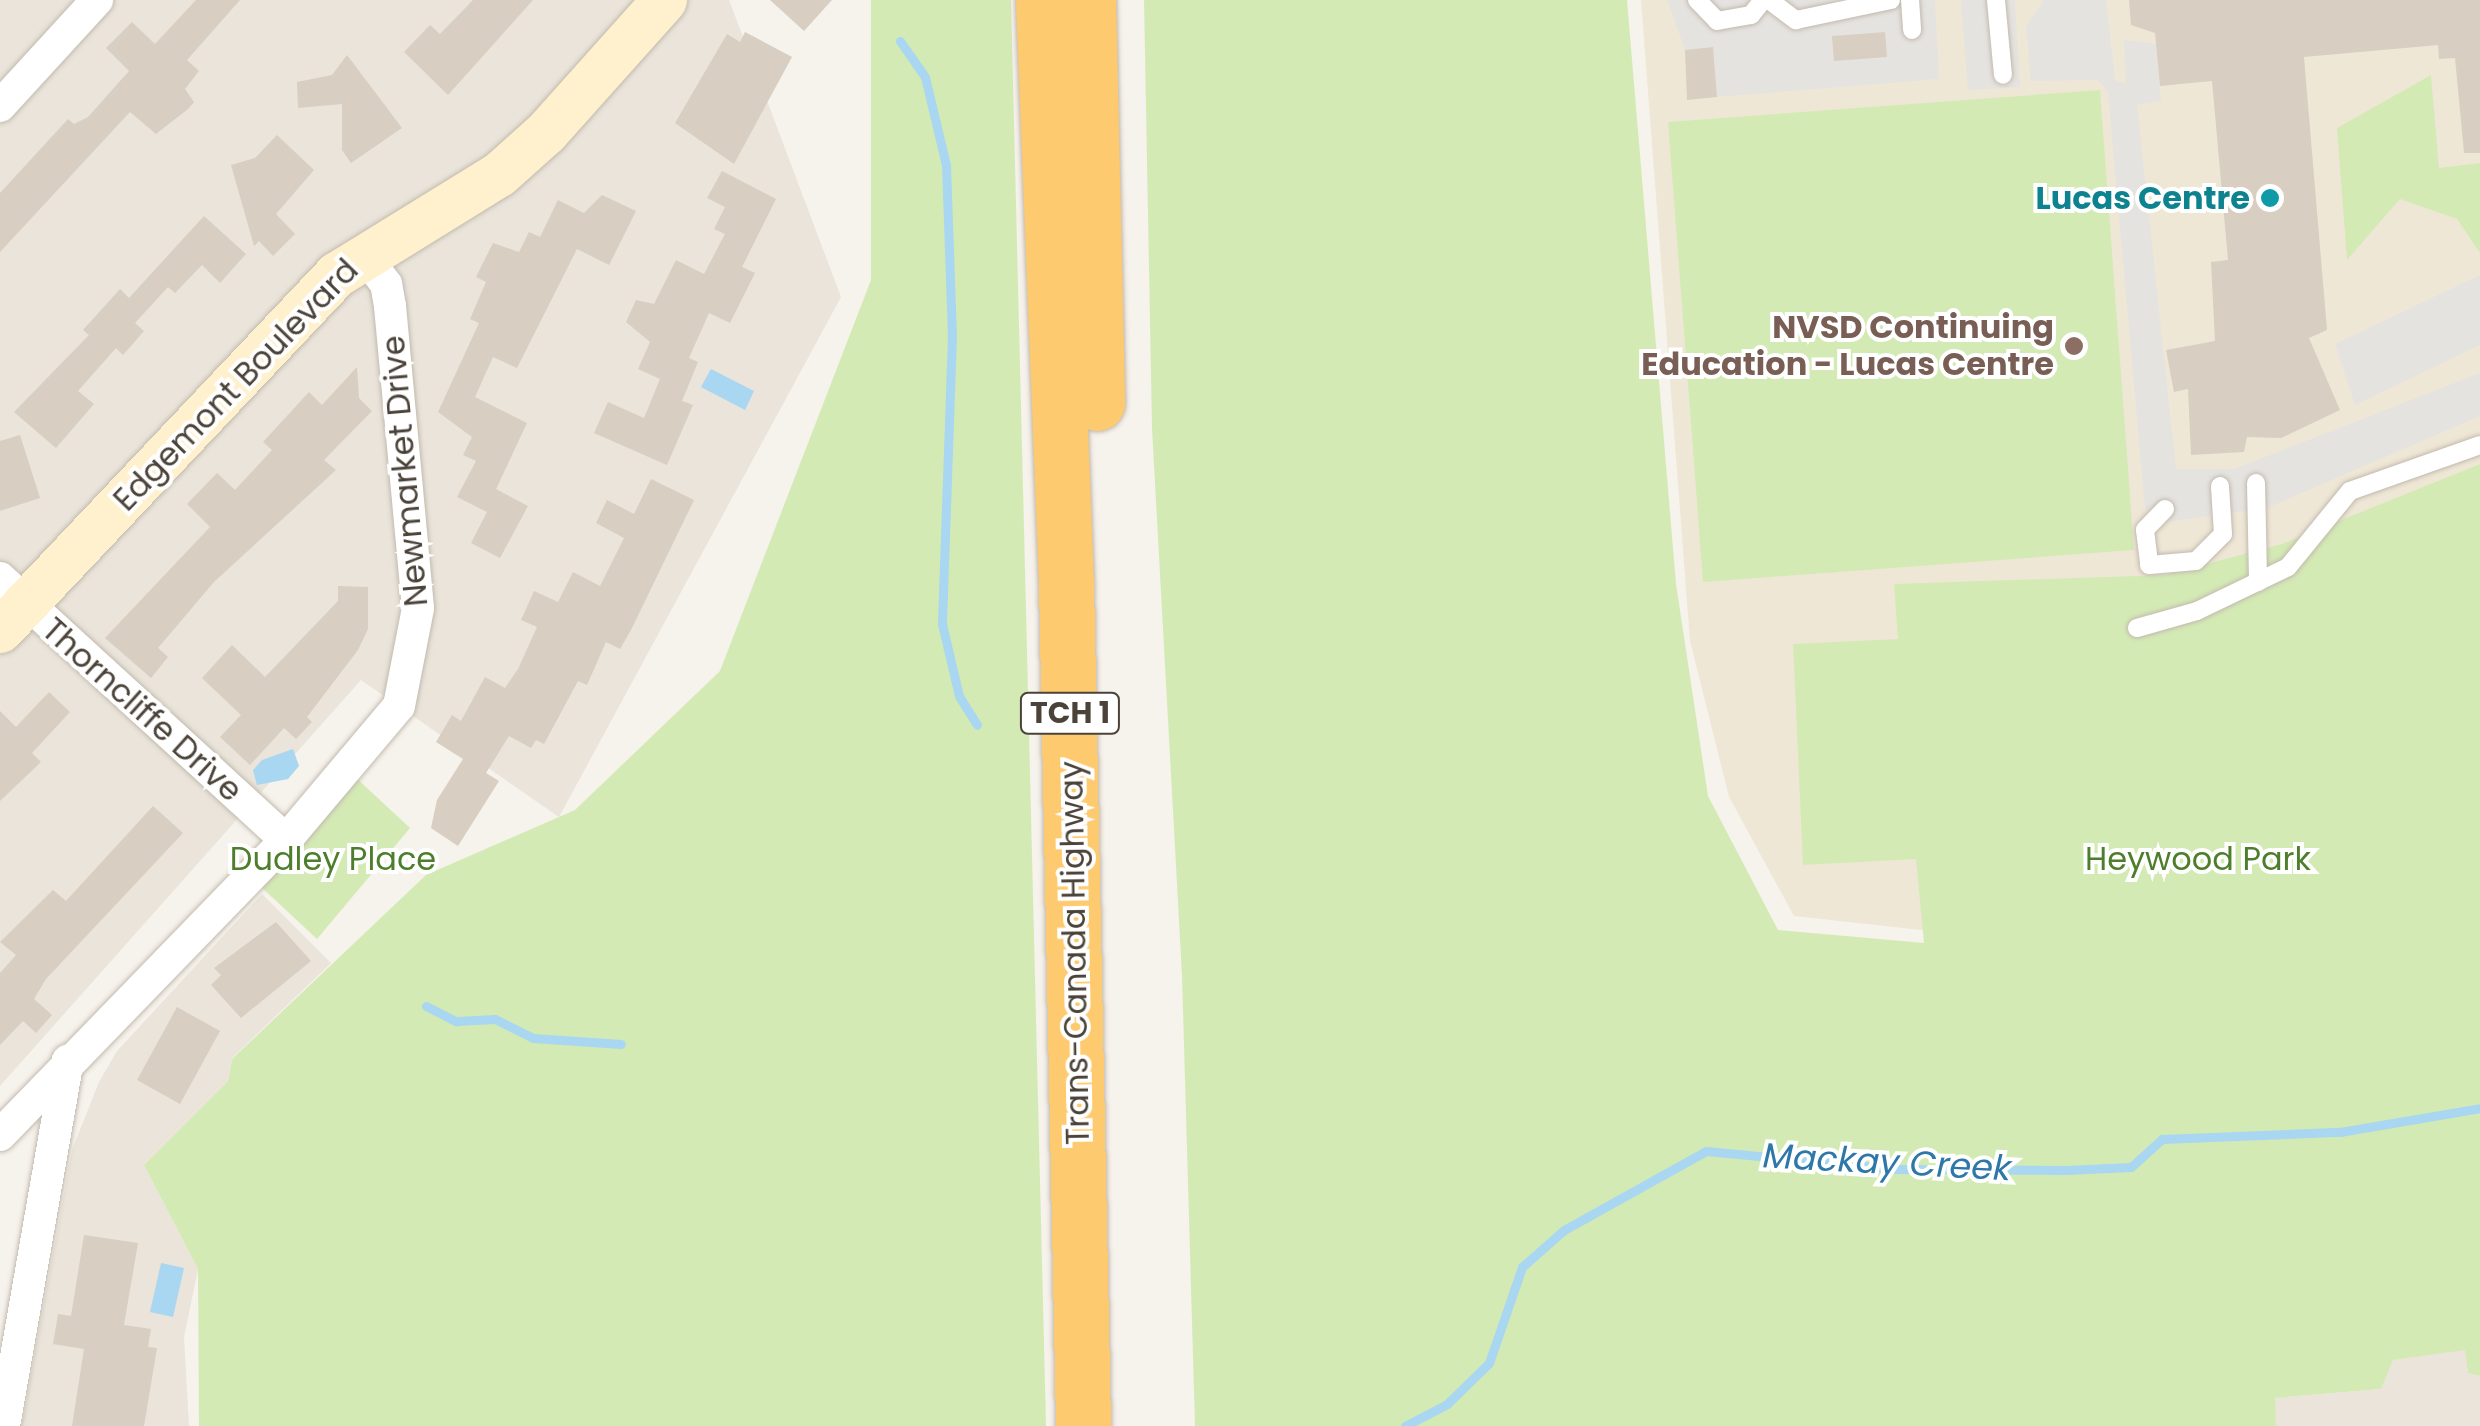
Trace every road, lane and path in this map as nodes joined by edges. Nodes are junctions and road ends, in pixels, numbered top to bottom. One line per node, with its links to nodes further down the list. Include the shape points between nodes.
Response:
1 (97, 0): 12 (street)
2 (664, 0): 13 (street, Edgemont Boulevard, via 499,174)
3 (1043, 0): 25 (highway, Trans-Canada Highway / TCH 1, via 1067,602)
4 (1088, 0): 26 (highway, Trans-Canada Highway / TCH 1)
5 (1697, 0): 6 (lane, via 1717,20 1751,15)
6 (1766, 0): 7 (lane, via 1796,20)
7 (1891, 0)
8 (1910, 0): 10 (lane)
9 (1996, 0): 11 (lane)
10 (1912, 30)
11 (2003, 75)
12 (0, 106)
13 (364, 254): 19 (street, Edgemont Boulevard); 21 (street, Newmarket Drive, via 386,284 390,306 417,632 399,706)
14 (2480, 445): 18 (lane, via 2350,491 2288,566)
15 (2256, 482): 18 (lane)
16 (2220, 486): 17 (lane, via 2223,534 2196,561 2150,566 2146,530)
17 (2165, 509)
18 (2258, 582): 20 (lane)
19 (8, 604): 21 (street, Thorncliffe Drive)
20 (2137, 628)
21 (286, 840): 22 (street, Newmarket Drive)
22 (68, 1061): 23 (street, Newmarket Drive); 24 (street)
23 (0, 1136)
24 (4, 1426)
25 (1084, 1426)
26 (1122, 1426)

